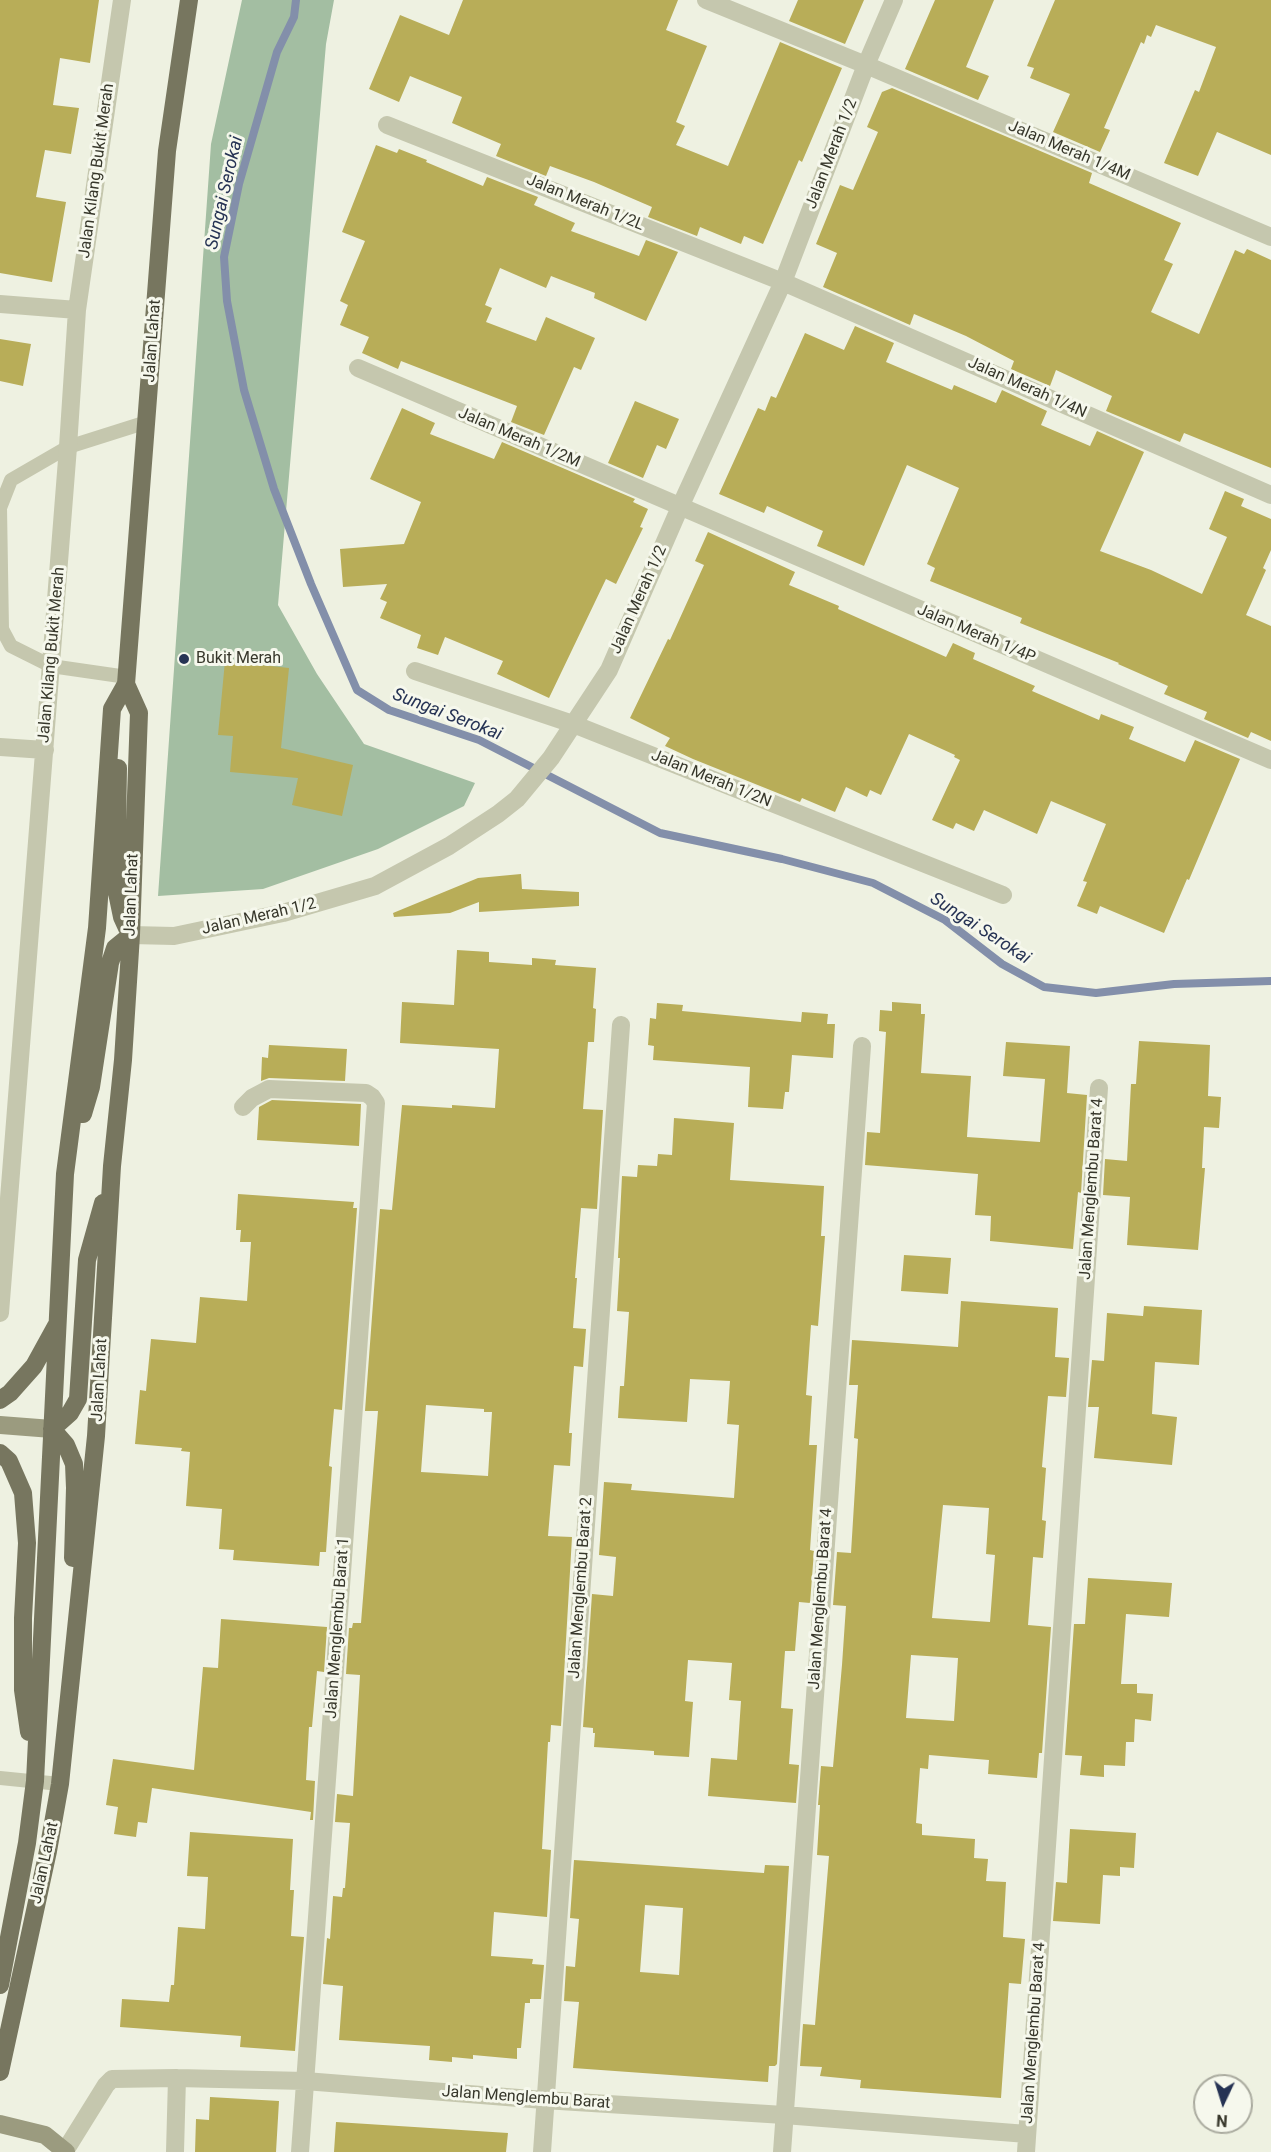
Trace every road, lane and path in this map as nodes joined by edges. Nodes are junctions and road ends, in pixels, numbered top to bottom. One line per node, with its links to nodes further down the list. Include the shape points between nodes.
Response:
1 (122, 0): 10 (street, Jalan Kilang Bukit Merah)
2 (189, 0): 12 (main road, Jalan Lahat, via 167,151)
3 (706, 0): 5 (street, Jalan Merah 1/4M)
4 (894, 0): 5 (street, Jalan Merah 1/2)
5 (866, 65): 7 (street, Jalan Merah 1/4M); 8 (street, Jalan Merah 1/2)
6 (387, 125): 8 (street, Jalan Merah 1/2L)
7 (1271, 237)
8 (783, 282): 14 (street, Jalan Merah 1/4N); 15 (street, Jalan Merah 1/2)
9 (0, 304): 10 (street)
10 (77, 310): 13 (street, Jalan Kilang Bukit Merah)
11 (358, 368): 15 (street, Jalan Merah 1/2M)
12 (147, 422): 13 (lane); 18 (main road, Jalan Lahat)
13 (68, 447): 16 (street, Jalan Kilang Bukit Merah); 16 (lane, via 11,480 0,508 2,629 12,646)
14 (1271, 495)
15 (680, 507): 20 (street, Jalan Merah 1/2, via 609,670); 23 (street, Jalan Merah 1/4P)
16 (51, 666): 18 (lane); 22 (street, Jalan Kilang Bukit Merah)
17 (415, 671): 20 (street, Jalan Merah 1/2N)
18 (127, 680): 19 (main road, Jalan Lahat); 25 (main road, Jalan Lahat, via 139,713)
19 (112, 709): 25 (main road, via 118,749 116,888 122,917); 31 (main road, Jalan Lahat, via 96,928)
20 (573, 724): 24 (street, Jalan Merah 1/2N); 25 (street, Jalan Merah 1/2, via 517,799 449,846 375,886 283,913 174,936)
21 (0, 747): 22 (street)
22 (45, 750): 32 (street, Jalan Kilang Bukit Merah)
23 (1271, 760)
24 (1003, 896)
25 (131, 935): 30 (main road, Jalan Lahat); 31 (main road, via 115,948 110,963 91,1087)
26 (621, 1025): 47 (street, Jalan Menglembu Barat 2)
27 (862, 1046): 48 (street, Jalan Menglembu Barat 4)
28 (1100, 1088): 50 (street, Jalan Menglembu Barat 4)
29 (243, 1107): 46 (street, Jalan Menglembu Barat 1, via 269,1089 366,1093 376,1104)
30 (112, 1166): 36 (main road, via 87,1260 78,1399 70,1413); 38 (main road, Jalan Lahat, via 96,1436)
31 (65, 1174): 33 (main road, Jalan Lahat)
32 (0, 1312)
33 (58, 1323): 34 (main road, via 34,1366); 36 (main road, Jalan Lahat)
34 (0, 1400)
35 (0, 1425): 36 (main road)
36 (52, 1429): 38 (main road, via 66,1445 74,1464); 40 (main road, Jalan Lahat)
37 (0, 1453): 40 (main road, via 9,1461 23,1493 27,1543 24,1690)
38 (67, 1716): 41 (main road, Jalan Lahat)
39 (0, 1778): 40 (lane)
40 (35, 1781): 41 (lane); 42 (main road, Jalan Lahat)
41 (60, 1784): 43 (main road, Jalan Lahat, via 48,1851)
42 (0, 1984)
43 (8, 1993): 44 (main road, Jalan Lahat)
44 (0, 2072)
45 (177, 2078): 46 (street, Jalan Menglembu Barat); 51 (street, Jalan Menglembu Barat, via 112,2079); 52 (street)
46 (305, 2081): 47 (street, Jalan Menglembu Barat); 53 (street, Jalan Menglembu Barat 1)
47 (544, 2100): 48 (street, Jalan Menglembu Barat); 54 (street, Jalan Menglembu Barat 2)
48 (784, 2115): 50 (street, Jalan Menglembu Barat); 55 (street, Jalan Menglembu Barat 4)
49 (0, 2124): 51 (main road, via 45,2135)
50 (1026, 2143)
51 (65, 2152)
52 (175, 2152)
53 (300, 2152)
54 (542, 2152)
55 (782, 2152)

